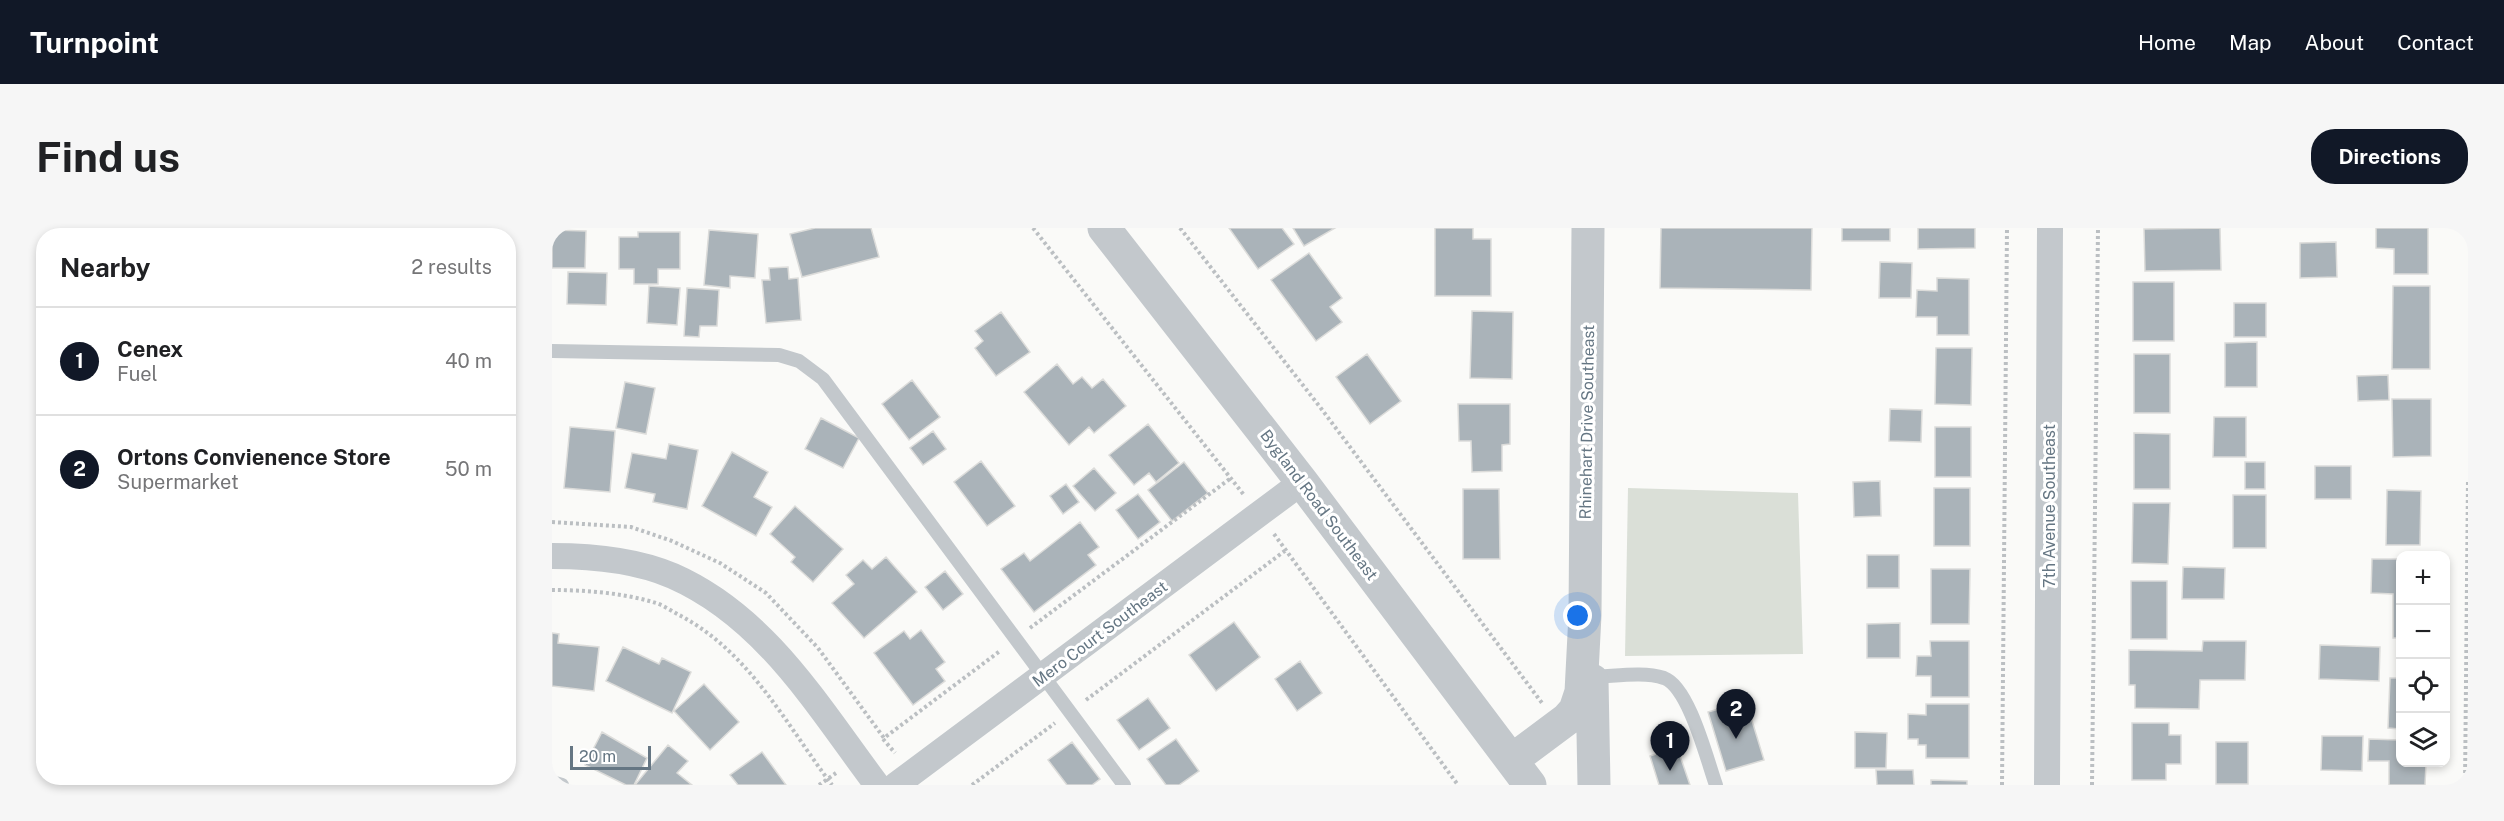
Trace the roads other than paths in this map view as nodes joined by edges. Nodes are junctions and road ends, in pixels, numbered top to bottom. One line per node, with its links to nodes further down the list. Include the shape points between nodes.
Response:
1 (1104, 228): 5 (street, Bygland Road Southeast)
2 (1588, 228): 8 (street, Rhinehart Drive Southeast)
3 (2050, 228): 17 (street, 7th Avenue Southeast)
4 (552, 351): 7 (lane, via 779,355 799,361 823,379)
5 (1302, 482): 7 (street, Mero Court Southeast); 9 (street, Bygland Road Southeast)
6 (552, 556): 12 (street, via 618,561 671,576 713,597 750,626 789,666)
7 (1043, 677): 13 (street, Mero Court Southeast); 14 (lane)
8 (1586, 677): 9 (street, Rhinehart Drive Southeast, via 1575,710 1557,726); 15 (street, Rhinehart Drive Southeast); 16 (lane, via 1650,676 1671,683 1685,701)
9 (1521, 772)
10 (552, 782): 11 (lane)
11 (562, 785)
12 (877, 785)
13 (896, 785)
14 (1124, 785)
15 (1594, 785)
16 (1716, 785)
17 (2047, 785)

